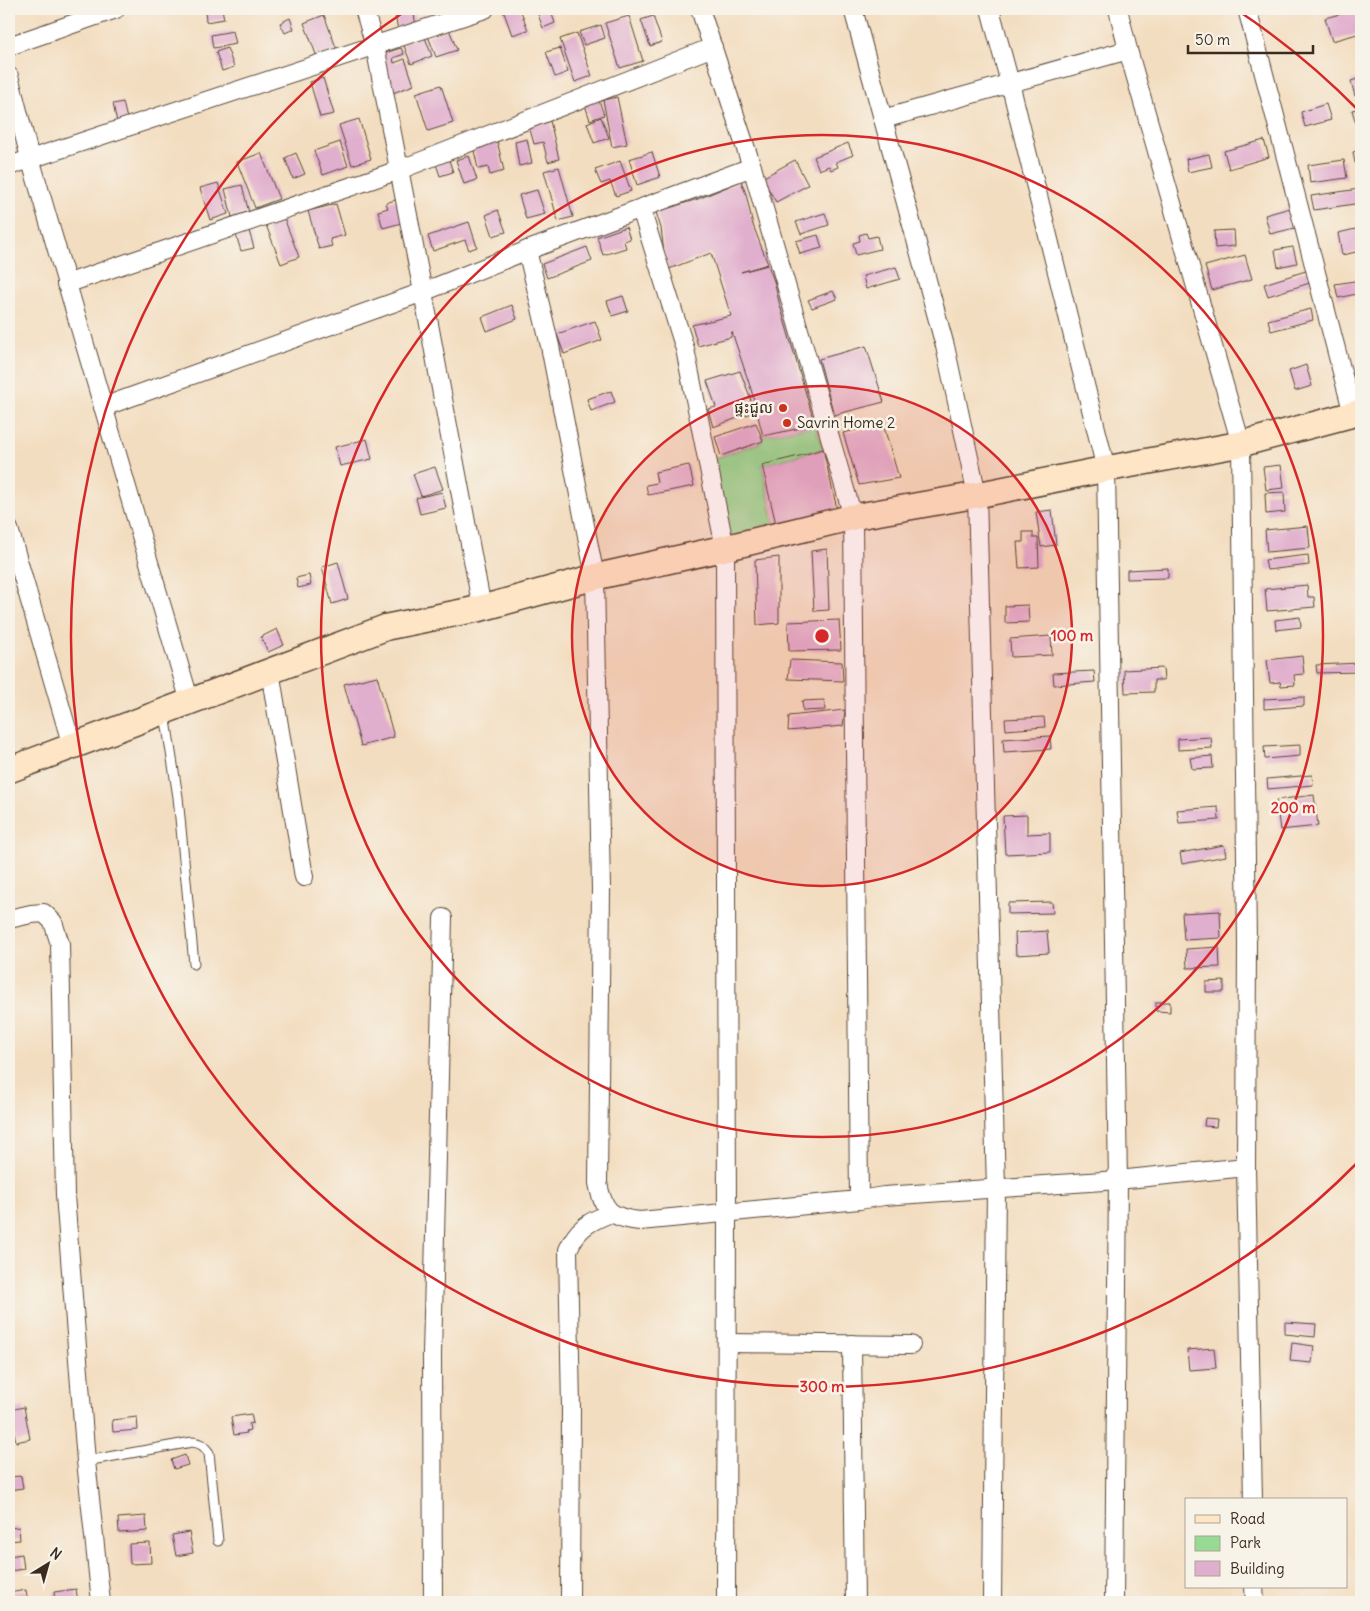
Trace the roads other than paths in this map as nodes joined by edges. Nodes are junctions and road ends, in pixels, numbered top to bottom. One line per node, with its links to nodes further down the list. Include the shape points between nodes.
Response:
1 (116, 9): 9 (street)
2 (364, 9): 10 (street)
3 (485, 9): 10 (street)
4 (700, 9): 11 (street)
5 (853, 9): 15 (street)
6 (990, 9): 14 (street)
7 (1118, 9): 12 (street)
8 (1247, 9): 25 (street)
9 (9, 46)
10 (375, 46): 16 (street); 19 (street)
11 (713, 48): 18 (street); 19 (street)
12 (1128, 50): 14 (street); 26 (street)
13 (9, 76): 16 (street)
14 (1010, 83): 15 (street); 27 (street)
15 (883, 119): 28 (street, via 945,346)
16 (30, 158): 17 (street); 22 (street)
17 (9, 166)
18 (752, 167): 20 (street); 29 (street)
19 (399, 170): 22 (street); 23 (street)
20 (641, 209): 21 (street); 31 (street, via 685,348)
21 (527, 250): 23 (street); 32 (street, via 550,346)
22 (66, 284): 24 (street)
23 (423, 292): 24 (street); 33 (street)
24 (103, 407): 35 (street)
25 (1357, 413): 26 (street)
26 (1242, 444): 27 (street); 43 (street)
27 (1106, 469): 28 (street); 44 (street)
28 (977, 495): 29 (street); 45 (street)
29 (854, 516): 31 (street); 46 (street)
30 (9, 529): 37 (street)
31 (725, 548): 32 (street); 48 (street)
32 (595, 577): 33 (street); 47 (street, via 602,889 598,1183 600,1196)
33 (482, 608): 34 (street, via 387,627)
34 (270, 671): 35 (street); 39 (street)
35 (190, 702): 36 (street)
36 (164, 711): 37 (street); 42 (lane, via 178,797)
37 (72, 746): 38 (street)
38 (9, 770)
39 (304, 877)
40 (443, 918): 57 (street, via 432,1344)
41 (9, 919): 52 (street, via 44,913 53,922 60,944 65,1195)
42 (194, 964)
43 (1246, 1167): 44 (street); 53 (street)
44 (1118, 1180): 45 (street); 62 (street)
45 (996, 1188): 46 (street); 61 (street)
46 (859, 1200): 48 (street)
47 (611, 1213): 48 (street, via 640,1222); 58 (street, via 596,1218 576,1233 568,1250)
48 (727, 1213): 49 (street)
49 (727, 1343): 50 (street); 59 (street)
50 (852, 1344): 51 (street); 60 (street)
51 (911, 1345)
52 (86, 1461): 54 (lane, via 200,1443 209,1453); 56 (street)
53 (1253, 1498)
54 (218, 1542)
55 (1254, 1588): 63 (street)
56 (100, 1602)
57 (432, 1602)
58 (570, 1602)
59 (726, 1602)
60 (855, 1602)
61 (992, 1602)
62 (1114, 1602)
63 (1255, 1602)

